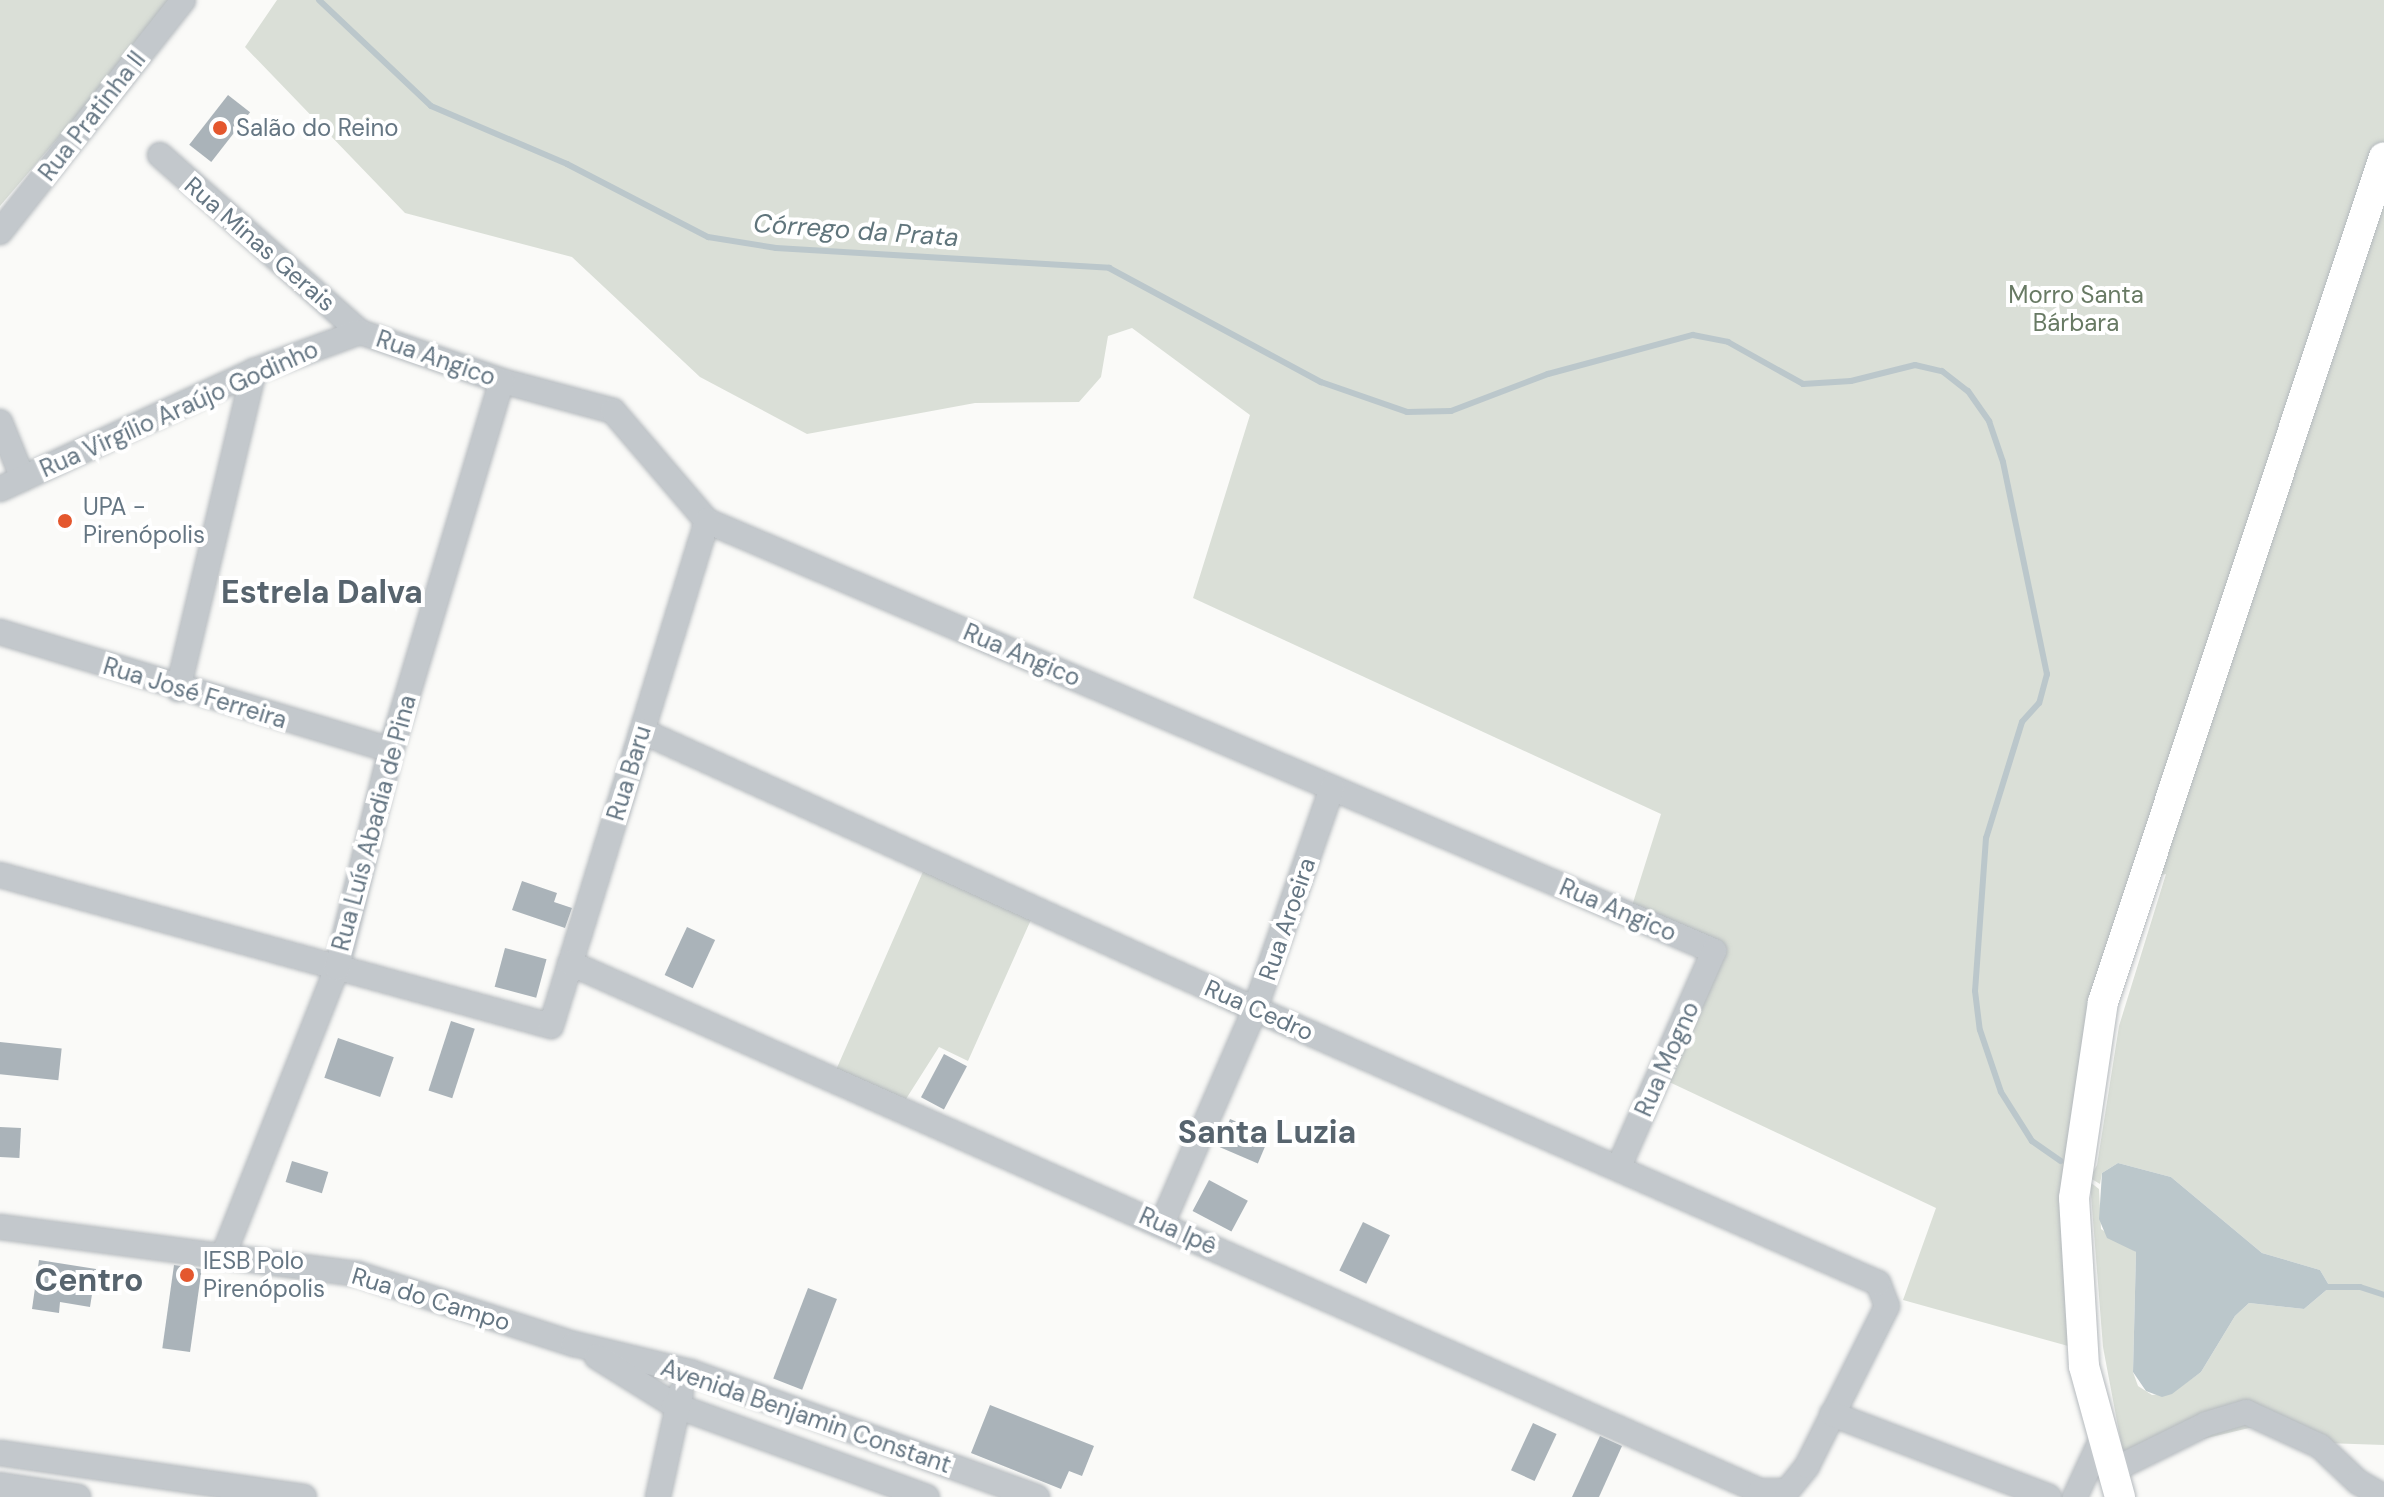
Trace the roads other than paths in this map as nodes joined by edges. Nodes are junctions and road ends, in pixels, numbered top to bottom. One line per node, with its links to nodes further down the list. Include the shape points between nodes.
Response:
1 (183, 0): 4 (street, Rua Pratinha II)
2 (160, 155): 5 (street, Rua Minas Gerais)
3 (2384, 157): 30 (main road, via 2103,1002 2074,1198 2084,1366)
4 (0, 232)
5 (360, 332): 6 (street, Rua Virgílio Araújo Godinho); 7 (street, Rua Angico)
6 (254, 371): 9 (street, Rua Virgílio Araújo Godinho); 13 (street)
7 (502, 381): 11 (street, Rua Angico, via 613,411); 15 (street, Rua Luís Abadia de Pina)
8 (0, 422): 9 (street)
9 (23, 479): 10 (street, Rua Virgílio Araújo Godinho)
10 (0, 489)
11 (707, 521): 14 (street, Rua Baru); 16 (street, Rua Angico)
12 (0, 632): 13 (street, Rua José Ferreira)
13 (178, 689): 15 (street, Rua José Ferreira)
14 (642, 731): 19 (street, Rua Baru); 21 (street, Rua Cedro)
15 (391, 750): 20 (street, Rua Luís Abadia de Pina)
16 (1332, 788): 18 (street, Rua Angico); 21 (street, Rua Aroeira)
17 (0, 875): 20 (street)
18 (1714, 951): 22 (street, Rua Mogno)
19 (570, 963): 20 (street, Rua Baru, via 551,1026); 23 (street, Rua Ipê)
20 (337, 968): 25 (street, Rua Luís Abadia de Pina)
21 (1255, 1009): 22 (street, Rua Cedro); 23 (street, Rua Aroeira)
22 (1619, 1166): 29 (street, Rua Cedro, via 1878,1283 1887,1306)
23 (1162, 1224): 29 (street, Rua Ipê, via 1760,1491 1787,1491 1807,1466)
24 (0, 1227): 25 (street, Rua do Campo)
25 (223, 1256): 26 (street, Rua do Campo, via 358,1274)
26 (574, 1344): 27 (street, Avenida Benjamin Constant); 28 (street, Avenida Benjamin Constant)
27 (691, 1372): 28 (street); 35 (street, Avenida Benjamin Constant)
28 (674, 1405): 38 (street); 39 (street, Avenida Benjamin Constant)
29 (1832, 1414): 41 (street)
30 (2104, 1434): 32 (main road); 42 (street)
31 (0, 1453): 34 (street)
32 (2117, 1483): 43 (street, via 2206,1424 2246,1412 2320,1446 2358,1482)
33 (0, 1485): 36 (street)
34 (172, 1488): 37 (street)
35 (1009, 1492): 40 (street, Avenida Benjamin Constant)
36 (78, 1497)
37 (304, 1497)
38 (658, 1497)
39 (927, 1497)
40 (1037, 1497)
41 (2049, 1497)
42 (2075, 1497)
43 (2384, 1497)

